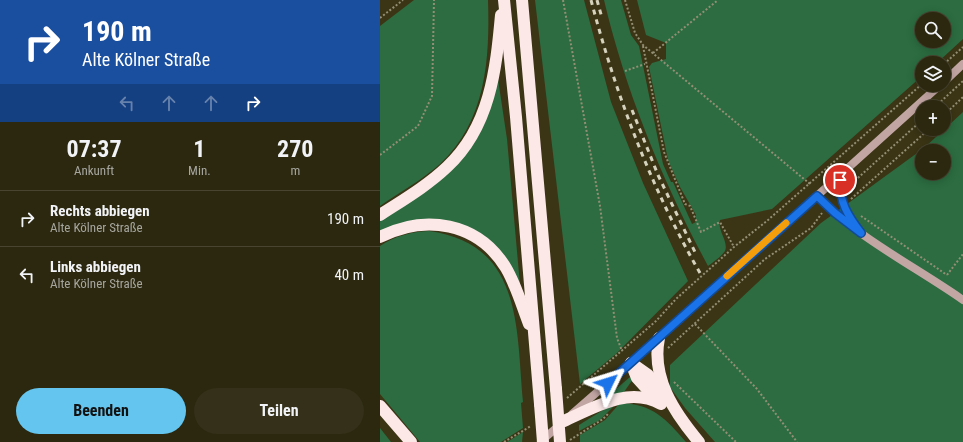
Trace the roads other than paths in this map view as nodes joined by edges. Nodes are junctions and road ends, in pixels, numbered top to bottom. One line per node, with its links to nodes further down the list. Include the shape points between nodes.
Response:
1 (503, 0): 8 (highway, via 492,87 477,127 462,151 435,178); 13 (highway)
2 (522, 0): 22 (highway, bridge)
3 (963, 64): 4 (main road)
4 (951, 75)
5 (932, 92): 6 (main road)
6 (841, 174): 7 (main road); 9 (main road, via 843,204)
7 (817, 196): 9 (main road); 12 (main road)
8 (380, 215)
9 (861, 233): 11 (main road)
10 (380, 237): 13 (highway, via 401,227 429,224 460,230 479,240 506,268)
11 (963, 300)
12 (659, 338): 14 (main road); 15 (highway, via 659,368)
13 (534, 339): 21 (highway, bridge)
14 (631, 364): 15 (highway, via 648,375); 18 (main road)
15 (664, 401): 18 (highway, via 628,397 608,402); 23 (highway)
16 (380, 406): 20 (highway)
17 (380, 416): 19 (highway)
18 (564, 421): 21 (main road)
19 (402, 442)
20 (411, 442)
21 (542, 442)
22 (560, 442)
23 (699, 442)

